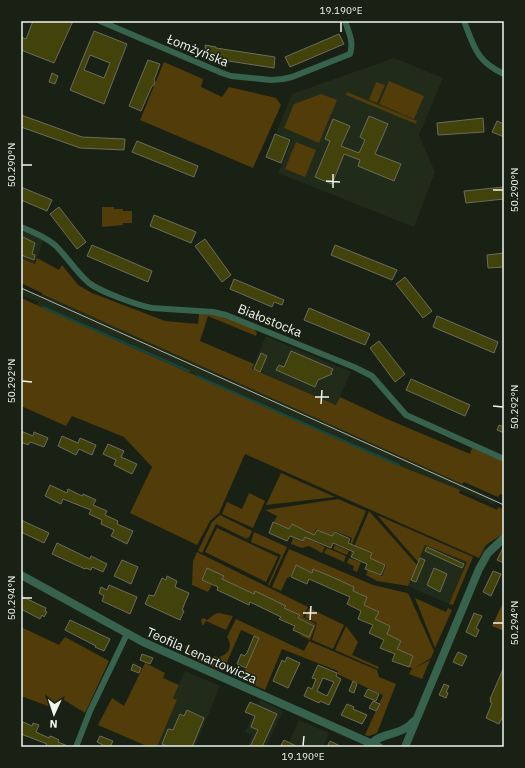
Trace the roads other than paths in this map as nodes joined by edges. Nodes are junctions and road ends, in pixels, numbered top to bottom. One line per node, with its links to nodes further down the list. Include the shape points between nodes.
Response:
1 (100, 21): 2 (street, Łomżyńska, via 222,73 276,80 292,77 350,54 352,41)
2 (345, 21)
3 (464, 21): 4 (street, via 476,52 482,60 492,69)
4 (504, 74)
5 (21, 227): 6 (street, Białostocka, via 49,240 90,284 100,289 152,308 226,315 354,367 372,376 406,415)
6 (504, 459)
7 (504, 538): 10 (street, via 488,553 479,569)
8 (21, 575): 9 (street, Teofila Lenartowicza)
9 (127, 634): 11 (street, Teofila Lenartowicza); 12 (street, via 90,711)
10 (418, 715): 11 (street, via 405,729 376,740); 13 (street)
11 (375, 745)
12 (76, 747)
13 (405, 747)

